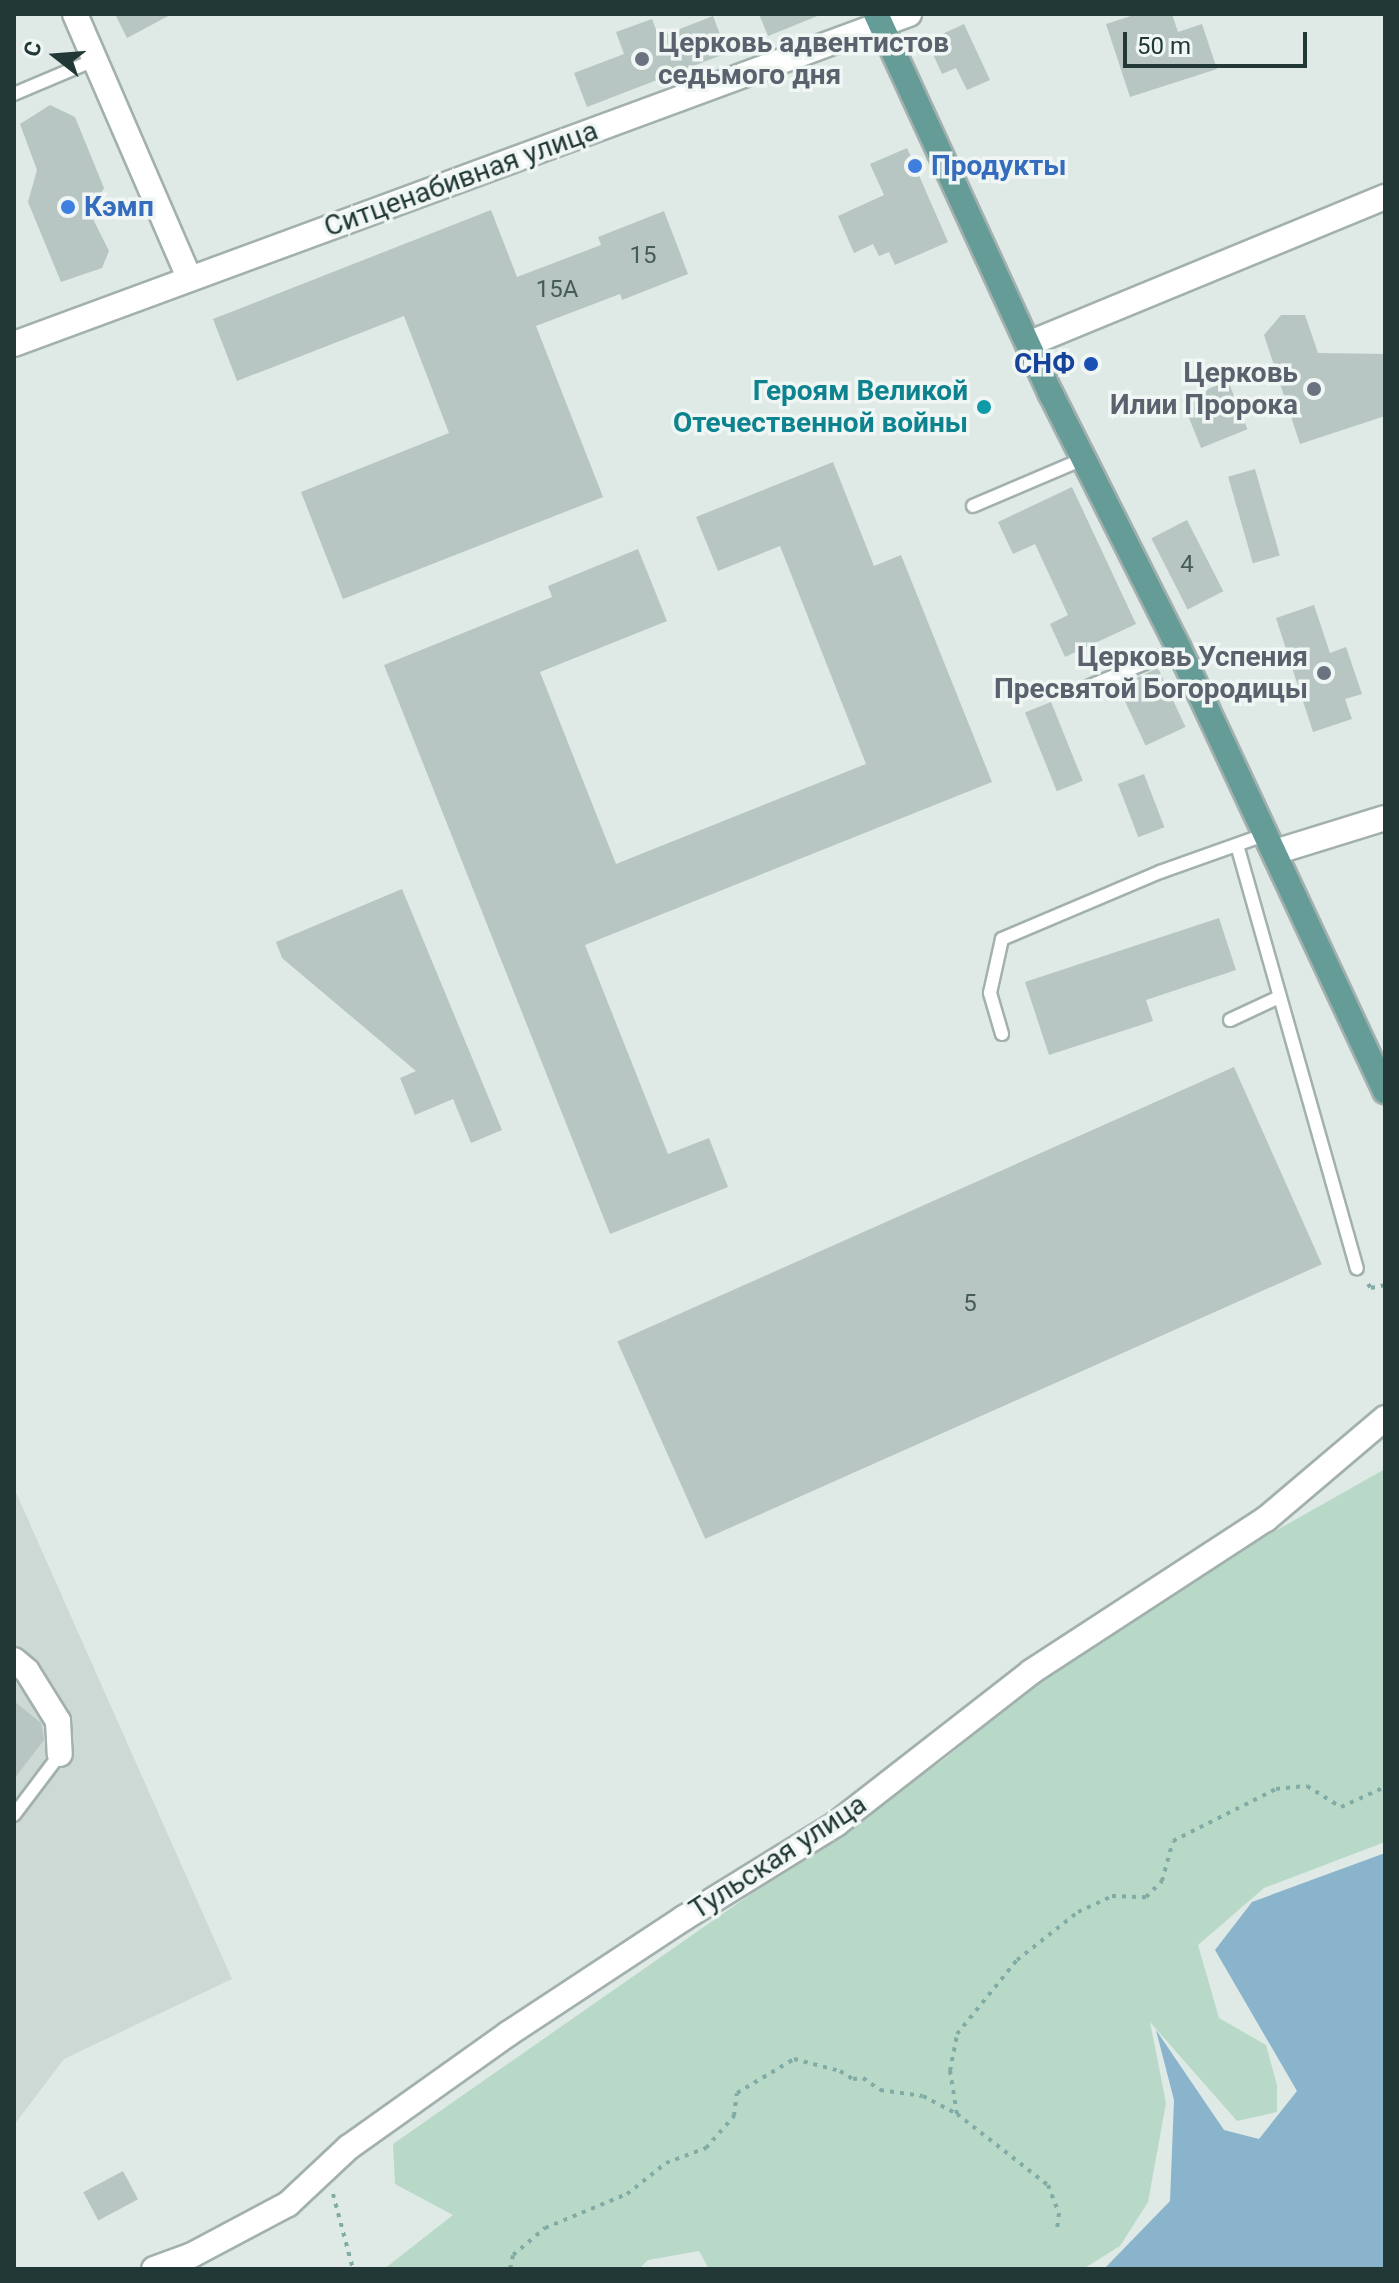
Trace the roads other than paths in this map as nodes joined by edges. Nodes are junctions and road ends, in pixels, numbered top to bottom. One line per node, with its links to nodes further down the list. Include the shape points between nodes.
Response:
1 (75, 14): 4 (street)
2 (909, 14): 3 (street, Ситценабивная улица)
3 (879, 20): 7 (street, Ситценабивная улица); 9 (main road)
4 (94, 60): 5 (lane); 7 (street)
5 (14, 94)
6 (1385, 197): 9 (street)
7 (189, 278): 8 (street, Ситценабивная улица)
8 (14, 344)
9 (1028, 344): 10 (main road)
10 (1083, 459): 11 (lane); 12 (main road)
11 (973, 506)
12 (1179, 649): 13 (lane); 15 (main road)
13 (1073, 693)
14 (1385, 818): 15 (street)
15 (1271, 843): 16 (lane); 20 (main road)
16 (1237, 845): 17 (lane); 19 (lane, via 1002,939 990,993)
17 (1279, 997): 18 (lane); 21 (lane)
18 (1230, 1020)
19 (1002, 1034)
20 (1385, 1091)
21 (1357, 1268)
22 (1385, 1418): 26 (street, Тульская улица, via 1266,1519 1031,1672 836,1824 508,2034 331,2164 288,2204)
23 (14, 1660): 24 (street, via 27,1671 58,1721)
24 (60, 1754): 25 (lane)
25 (14, 1815)
26 (154, 2269)

